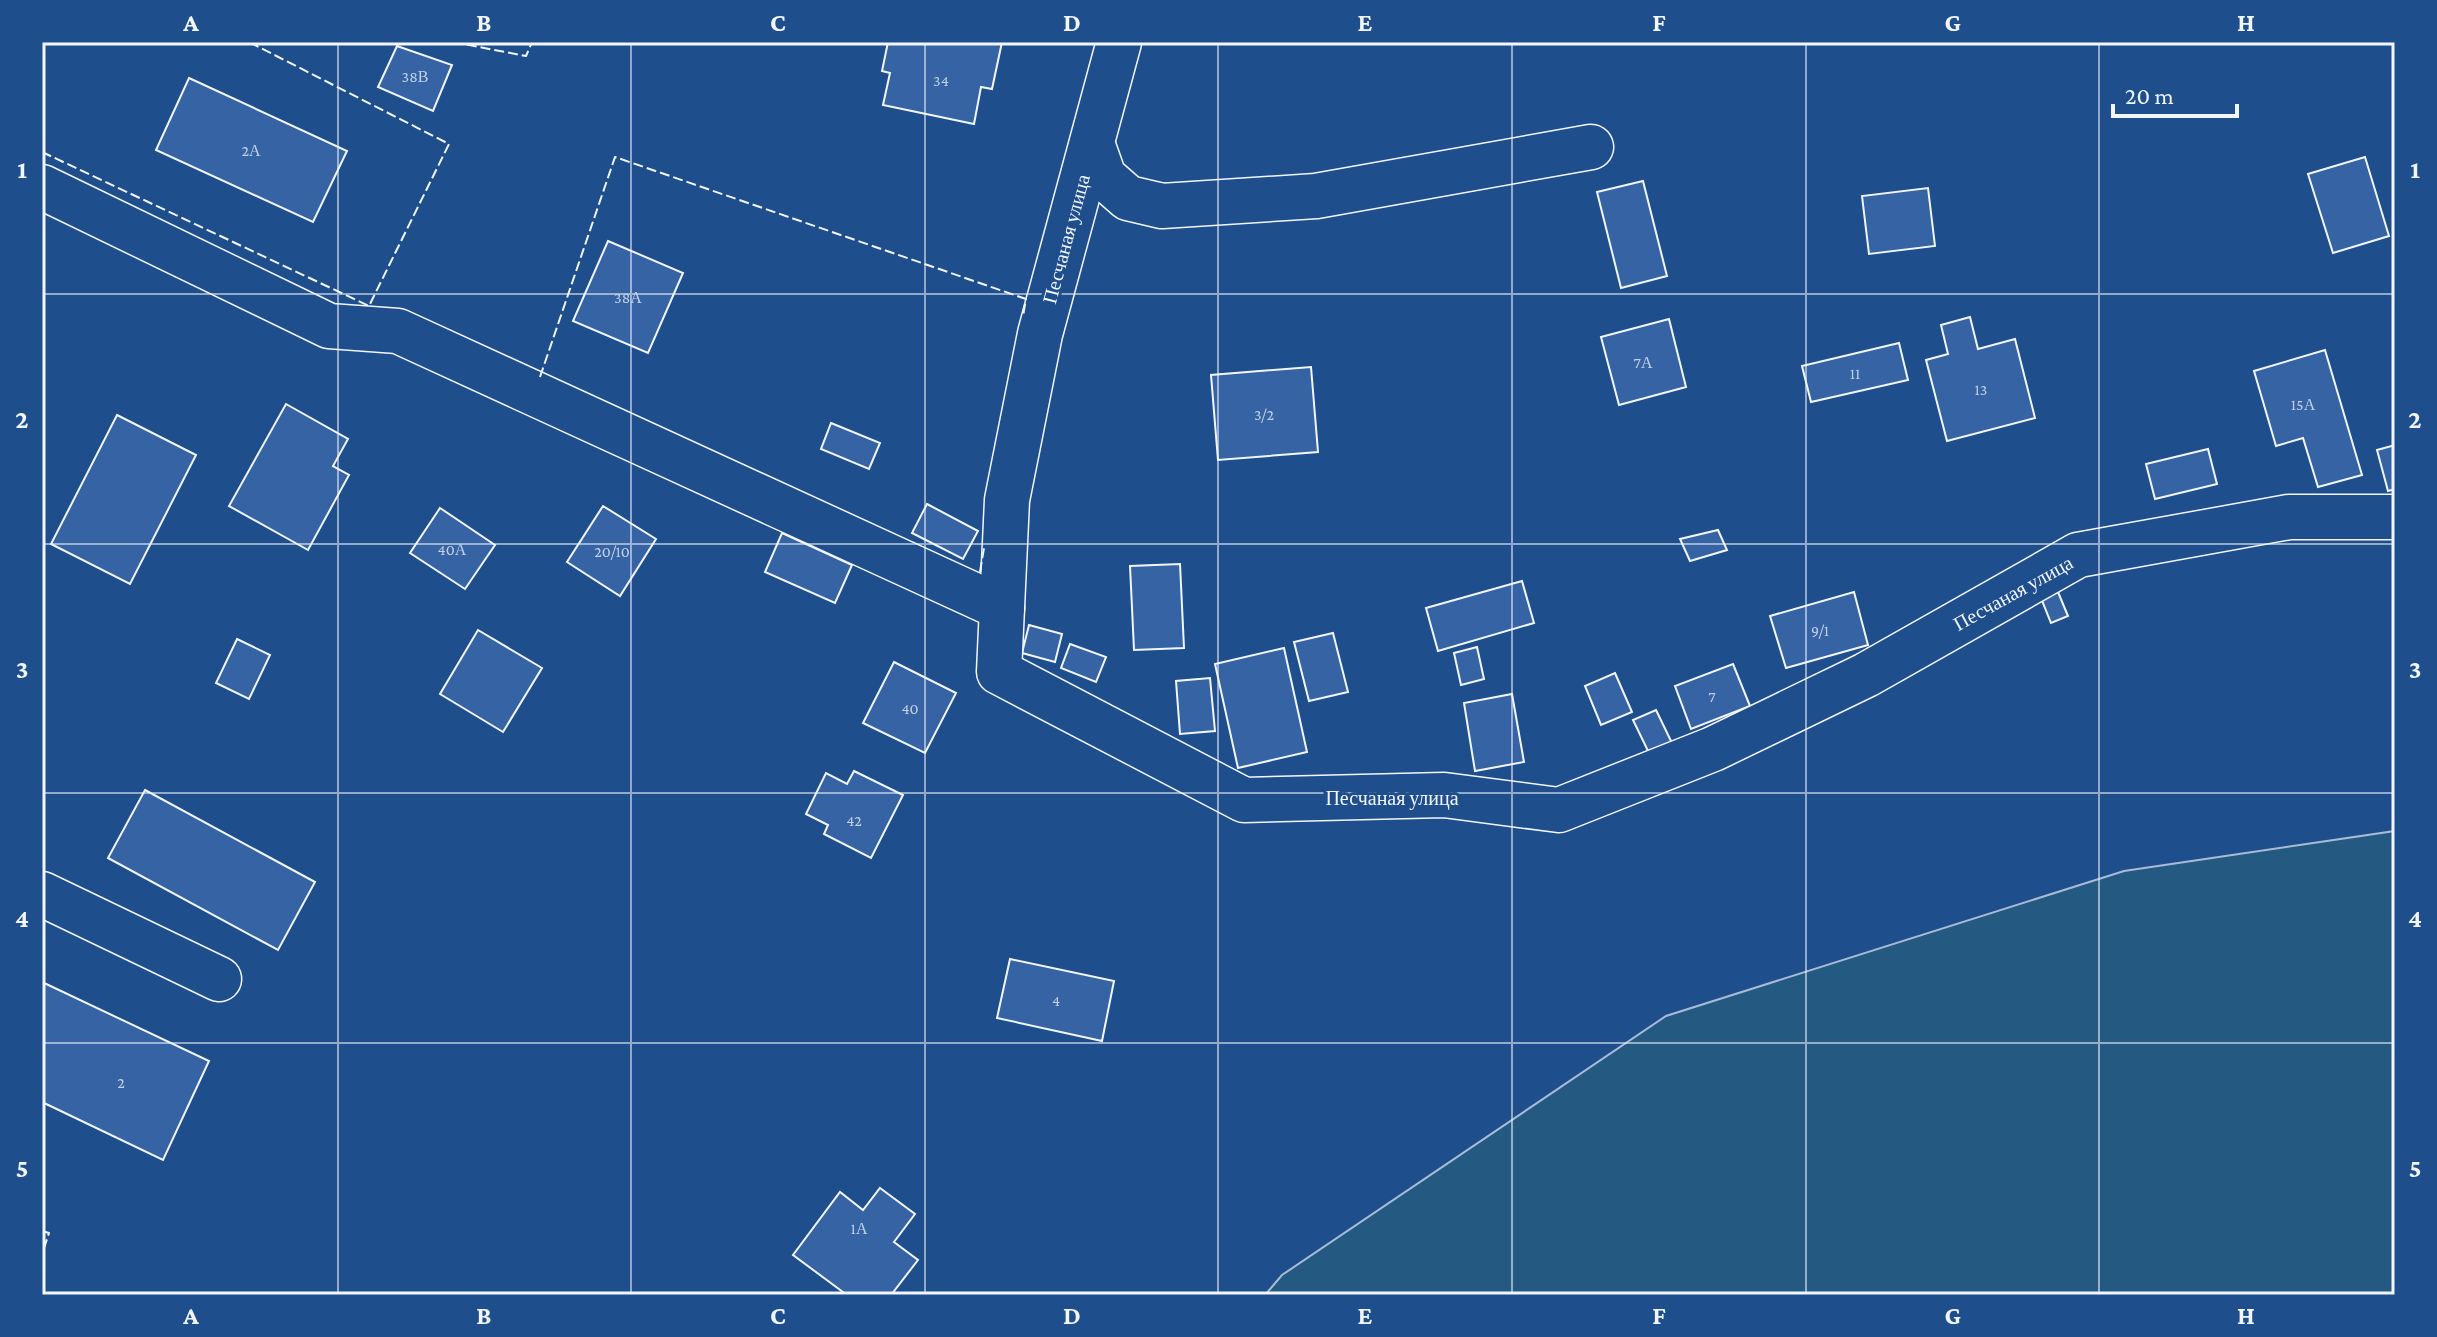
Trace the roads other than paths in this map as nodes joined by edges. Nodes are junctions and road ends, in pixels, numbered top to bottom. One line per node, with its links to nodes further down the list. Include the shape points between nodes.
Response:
1 (1119, 42): 2 (street, Песчаная улица)
2 (1092, 143): 3 (street, via 1104,177 1128,198 1162,206 1316,196); 6 (street, Песчаная улица, via 1040,334 1007,500)
3 (1591, 147)
4 (42, 187): 6 (street, via 329,326 398,331)
5 (2395, 517): 6 (street, Песчаная улица, via 2289,517 2078,555 1866,675 1713,749 1559,810 1444,795 1244,800 999,672)
6 (1002, 608)
7 (42, 894): 8 (street)
8 (219, 979)

